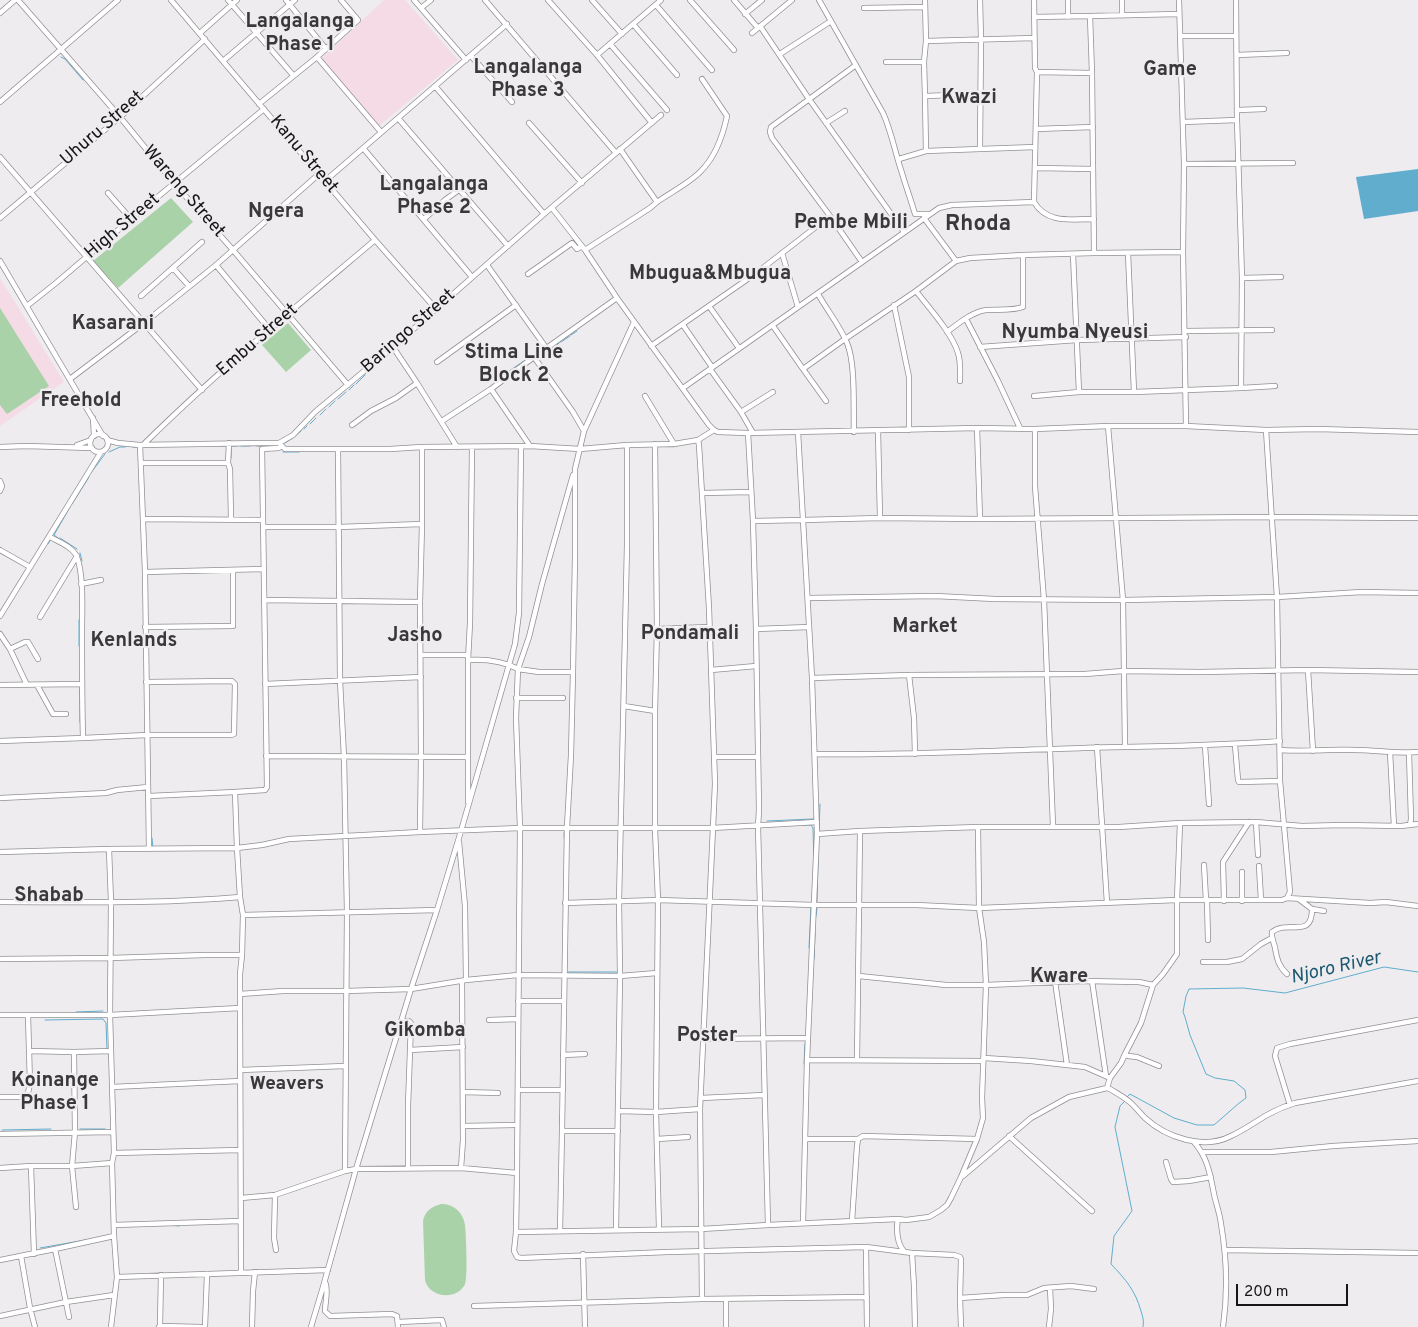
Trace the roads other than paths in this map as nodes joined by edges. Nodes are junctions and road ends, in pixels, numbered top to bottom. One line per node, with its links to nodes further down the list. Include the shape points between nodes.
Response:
1 (16, 0): 32 (street); 54 (street, Wareng Street)
2 (118, 0): 54 (street)
3 (171, 0): 44 (street, Kanu Street)
4 (228, 0): 27 (street)
5 (237, 0): 27 (street)
6 (294, 0): 26 (street)
7 (341, 0): 55 (street, via 358,20)
8 (414, 0): 30 (street)
9 (430, 0): 30 (street)
10 (485, 0): 40 (street)
11 (548, 0): 59 (street)
12 (592, 0): 46 (street)
13 (661, 0): 28 (street)
14 (690, 0): 56 (street)
15 (734, 0): 33 (street)
16 (762, 0): 33 (street)
17 (792, 0): 42 (street)
18 (819, 0): 39 (street)
19 (925, 0): 29 (street)
20 (980, 0): 51 (street)
21 (1034, 0): 37 (street)
22 (1068, 0): 38 (street)
23 (1122, 0): 34 (street)
24 (1179, 0): 35 (street)
25 (1236, 0): 48 (street)
26 (288, 2): 43 (street); 55 (street)
27 (232, 4): 43 (street); 44 (street)
28 (656, 4): 41 (street); 68 (street)
29 (925, 7): 31 (street); 52 (street)
30 (421, 8): 63 (street)
31 (864, 8)
32 (0, 13)
33 (746, 14): 42 (street)
34 (1122, 14): 35 (street); 36 (street)
35 (1179, 14): 47 (street)
36 (1090, 16): 38 (street); 70 (street)
37 (1034, 17): 38 (street); 49 (street)
38 (1068, 17)
39 (831, 21): 58 (street); 67 (street)
40 (507, 24): 61 (street); 100 (street)
41 (633, 24): 46 (street); 72 (street)
42 (759, 27): 45 (street); 58 (street)
43 (257, 32): 64 (street); 71 (street)
44 (200, 33): 50 (street, Kanu Street)
45 (752, 33)
46 (622, 34): 53 (street)
47 (1180, 36): 48 (street); 92 (street)
48 (1236, 36): 60 (street)
49 (1034, 38): 51 (street); 69 (street)
50 (205, 39): 64 (street, Kanu Street); 87 (street, Uhuru Street)
51 (981, 39): 52 (street); 75 (street)
52 (926, 41): 66 (street)
53 (610, 44): 59 (street); 83 (street)
54 (60, 49): 78 (street); 87 (street, Wareng Street)
55 (326, 49): 62 (street)
56 (734, 50)
57 (1287, 53): 60 (street)
58 (780, 54): 77 (street)
59 (597, 55): 93 (street)
60 (1237, 55): 84 (street)
61 (471, 56): 63 (street); 79 (street)
62 (317, 57): 71 (street); 96 (street)
63 (466, 60): 74 (street)
64 (224, 61): 80 (street, Kanu Street)
65 (886, 62): 66 (street)
66 (924, 62): 76 (street)
67 (856, 65): 77 (street); 103 (street, via 891,130)
68 (712, 70)
69 (1036, 72): 70 (street); 95 (street)
70 (1092, 73): 94 (street)
71 (293, 75): 80 (street)
72 (677, 75)
73 (702, 79): 116 (street, via 727,116 723,133 702,170)
74 (435, 86): 88 (street); 119 (street)
75 (980, 94): 76 (street); 99 (street)
76 (925, 96): 101 (street)
77 (809, 99): 91 (street); 121 (street, via 771,127 770,132)
78 (0, 102)
79 (512, 102)
80 (259, 104): 81 (street, Kanu Street)
81 (264, 109): 109 (street, Kanu Street); 112 (street, High Street)
82 (1264, 109): 84 (street)
83 (667, 110)
84 (1238, 110): 89 (street)
85 (845, 111): 91 (street)
86 (661, 115): 93 (street, Baringo Street)
87 (120, 117): 112 (street, Wareng Street); 114 (street, Uhuru Street)
88 (398, 118): 96 (street); 113 (street)
89 (1237, 120): 92 (street); 106 (street)
90 (529, 122): 111 (street)
91 (826, 122): 127 (street)
92 (1183, 122): 105 (street)
93 (652, 123): 100 (street, Baringo Street)
94 (1093, 127): 95 (street); 108 (street)
95 (1036, 129): 98 (street)
96 (381, 132): 97 (street)
97 (363, 148): 110 (street); 125 (street)
98 (1035, 148): 99 (street); 107 (street)
99 (980, 149): 101 (street)
100 (618, 151): 111 (street, Baringo Street); 116 (street)
101 (926, 151): 103 (street)
102 (0, 157): 114 (street)
103 (898, 159): 120 (street, via 915,214)
104 (1293, 163): 106 (street)
105 (1184, 164): 106 (street); 133 (street)
106 (1238, 164): 149 (street)
107 (1035, 168): 108 (street); 117 (street)
108 (1093, 169): 126 (street)
109 (319, 174): 110 (street, Kanu Street); 132 (street)
110 (325, 181): 128 (street, Kanu Street)
111 (582, 183): 118 (street, Baringo Street)
112 (174, 184): 124 (street, High Street); 132 (street, Wareng Street)
113 (460, 190): 125 (street); 130 (street)
114 (30, 192): 122 (street, Uhuru Street); 139 (street)
115 (108, 193): 124 (street)
116 (657, 202): 131 (street)
117 (1034, 202): 120 (street, via 952,205); 126 (street, via 1053,218)
118 (552, 208): 119 (street, Baringo Street); 131 (street)
119 (544, 214): 130 (street, Baringo Street)
120 (930, 214): 123 (street)
121 (830, 216): 134 (street); 142 (street)
122 (0, 218)
123 (924, 218): 127 (street); 141 (street)
124 (130, 219): 139 (street, High Street)
125 (424, 219): 147 (street)
126 (1094, 219): 135 (street)
127 (904, 232): 142 (street)
128 (375, 240): 160 (street, Kanu Street); 161 (street, Embu Street)
129 (202, 242): 145 (street)
130 (508, 246): 144 (street, Baringo Street)
131 (583, 248): 146 (street, via 577,249 572,243); 154 (street)
132 (233, 250): 143 (street); 161 (street, Wareng Street)
133 (1183, 252): 136 (street); 170 (street)
134 (782, 253): 158 (street); 159 (street)
135 (1094, 253): 136 (street); 137 (street)
136 (1128, 253): 173 (street)
137 (1073, 254): 138 (street); 175 (street)
138 (1023, 255): 141 (street); 162 (street, via 1023,307 985,310)
139 (87, 257): 157 (street, High Street); 164 (street)
140 (0, 261): 157 (street)
141 (956, 261): 151 (street)
142 (862, 262): 152 (street)
143 (216, 265): 150 (street); 167 (street)
144 (487, 265): 147 (street, Baringo Street); 155 (street)
145 (173, 268): 150 (street); 153 (street)
146 (528, 274)
147 (472, 277): 160 (street, Baringo Street)
148 (1281, 277): 149 (street)
149 (1242, 278): 168 (street)
150 (189, 286): 164 (street)
151 (916, 291): 156 (street); 171 (street)
152 (818, 294): 159 (street); 174 (street)
153 (141, 296)
154 (617, 298): 163 (street); 179 (street)
155 (516, 305): 179 (street); 182 (street)
156 (894, 305): 174 (street); 210 (street, via 909,377)
157 (27, 306): 185 (street)
158 (709, 306): 165 (street); 180 (street)
159 (798, 307): 166 (street)
160 (436, 309): 177 (street, Baringo Street)
161 (288, 314): 167 (street, Embu Street); 188 (street, Wareng Street)
162 (966, 319): 171 (street); 178 (street)
163 (634, 322): 176 (street); 213 (street)
164 (144, 323): 185 (street); 192 (street)
165 (683, 325): 176 (street); 183 (street)
166 (772, 326): 180 (street); 184 (street)
167 (270, 330): 192 (street, Embu Street)
168 (1241, 330): 169 (street); 170 (street); 191 (street)
169 (1272, 330)
170 (1185, 331): 172 (street)
171 (947, 332): 186 (street, via 958,354)
172 (1186, 337): 173 (street); 194 (street)
173 (1132, 338): 175 (street); 197 (street)
174 (845, 339): 184 (street); 216 (street, via 853,372)
175 (1077, 340): 178 (street); 196 (street)
176 (651, 346): 190 (street)
177 (392, 347): 187 (street); 188 (street, Baringo Street)
178 (980, 347): 208 (street)
179 (547, 348): 181 (street)
180 (739, 348): 183 (street)
181 (534, 357): 193 (street); 213 (street)
182 (438, 362)
183 (711, 368): 190 (street); 201 (street)
184 (803, 369): 200 (street)
185 (70, 380): 202 (street)
186 (960, 381)
187 (417, 383): 203 (street); 204 (street)
188 (348, 385): 225 (street, Baringo Street)
189 (1275, 386): 191 (street)
190 (683, 388): 209 (street)
191 (1241, 388): 194 (street)
192 (202, 390): 223 (street, Embu Street)
193 (491, 390): 203 (street); 231 (street)
194 (1187, 390): 197 (street); 206 (street)
195 (773, 392): 201 (street)
196 (1079, 392): 197 (street); 199 (street)
197 (1134, 392)
198 (645, 396): 227 (street)
199 (1034, 396)
200 (826, 402)
201 (741, 412): 218 (street)
202 (92, 416): 219 (street); 220 (street)
203 (442, 422): 234 (street)
204 (352, 425)
205 (1108, 426): 206 (street); 211 (street); 251 (street)
206 (1186, 426): 212 (street)
207 (977, 428): 208 (street); 210 (street); 255 (street)
208 (1020, 428): 211 (street)
209 (714, 430): 218 (street); 221 (street)
210 (909, 430): 214 (street)
211 (1035, 430): 256 (street)
212 (1266, 430): 217 (street); 249 (street)
213 (584, 431): 237 (street)
214 (878, 431): 216 (street); 250 (street)
215 (798, 432): 216 (street); 218 (street); 258 (street)
216 (854, 432)
217 (1418, 432)
218 (751, 433): 247 (street)
219 (92, 438): 220 (street, via 98,435); 229 (street); 238 (street)
220 (105, 438): 222 (street); 230 (street)
221 (698, 440): 227 (street); 248 (street)
222 (118, 442): 223 (street); 230 (street)
223 (142, 444): 224 (street); 241 (street)
224 (230, 444): 225 (street); 242 (street)
225 (280, 444): 239 (street, via 284,449); 257 (street, Baringo Street, via 279,448 262,449)
226 (655, 444): 227 (street); 228 (street); 286 (street)
227 (674, 444)
228 (627, 445): 237 (street); 314 (street)
229 (74, 446): 232 (street); 238 (street)
230 (107, 446): 240 (street)
231 (530, 446): 236 (street); 237 (street)
232 (0, 447)
233 (422, 447): 234 (street); 239 (street); 260 (street)
234 (458, 447): 235 (street)
235 (472, 447): 236 (street); 290 (street)
236 (521, 447): 292 (street, via 519,613)
237 (580, 448): 244 (street)
238 (93, 449): 240 (street); 243 (street)
239 (338, 450): 262 (street)
240 (101, 452): 243 (street)
241 (141, 463): 242 (street); 253 (street)
242 (228, 463): 254 (street)
243 (93, 464): 263 (street)
244 (575, 469): 294 (street); 299 (street)
245 (0, 481): 246 (street)
246 (0, 491)
247 (751, 492): 248 (street); 259 (street)
248 (702, 493): 283 (street)
249 (1271, 517): 251 (street); 252 (street); 273 (street)
250 (880, 518): 255 (street); 258 (street)
251 (1116, 518): 256 (street); 277 (street)
252 (1418, 518)
253 (142, 519): 254 (street); 269 (street)
254 (231, 519): 257 (street)
255 (980, 519): 256 (street)
256 (1038, 519): 276 (street)
257 (262, 520): 261 (street)
258 (803, 520): 259 (street); 274 (street)
259 (753, 521): 285 (street)
260 (422, 524): 262 (street); 279 (street)
261 (263, 527): 262 (street); 267 (street)
262 (340, 527): 278 (street)
263 (50, 537): 265 (street); 266 (street)
264 (0, 550): 266 (street)
265 (77, 556): 271 (street); 281 (street)
266 (30, 567): 280 (street)
267 (263, 569): 268 (street); 275 (street)
268 (233, 570): 269 (street); 282 (street, via 233,626)
269 (145, 572): 282 (street)
270 (101, 580): 271 (street)
271 (81, 584): 308 (street)
272 (1418, 593): 273 (street, via 1362,592)
273 (1277, 597): 277 (street); 298 (street)
274 (808, 598): 276 (street, via 935,596); 284 (street)
275 (264, 600): 278 (street); 309 (street)
276 (1044, 600): 277 (street); 301 (street)
277 (1122, 600): 297 (street)
278 (339, 601): 279 (street); 305 (street)
279 (420, 602): 289 (street)
280 (0, 616)
281 (40, 617)
282 (145, 627): 306 (street)
283 (709, 627): 286 (street); 295 (street)
284 (809, 627): 285 (street); 304 (street)
285 (756, 629): 293 (street)
286 (657, 630): 315 (street)
287 (0, 634): 288 (street)
288 (10, 649): 291 (street, via 28,642); 311 (street)
289 (422, 655): 290 (street); 303 (street)
290 (468, 657): 292 (street); 336 (street)
291 (38, 659)
292 (510, 665): 294 (street); 345 (street)
293 (756, 666): 295 (street); 338 (street)
294 (518, 669): 299 (street); 312 (street)
295 (711, 670): 337 (street)
296 (1308, 670): 298 (street); 300 (street); 327 (street)
297 (1123, 671): 298 (street); 301 (street); 324 (street)
298 (1278, 671): 320 (street)
299 (573, 672): 359 (street)
300 (1418, 672)
301 (1047, 674): 302 (street); 325 (street)
302 (909, 675): 304 (street); 332 (street)
303 (421, 677): 305 (street); 334 (street)
304 (812, 678): 331 (street)
305 (340, 681): 309 (street); 335 (street)
306 (146, 682): 317 (street); 317 (street, via 232,681 235,684 235,733)
307 (37, 684): 308 (street); 311 (street); 316 (street, via 53,714)
308 (81, 684): 318 (street)
309 (265, 684): 333 (street)
310 (0, 685): 311 (street)
311 (27, 685)
312 (516, 698): 313 (street); 358 (street)
313 (563, 698)
314 (624, 706): 315 (street); 360 (street)
315 (655, 711): 362 (street)
316 (66, 714)
317 (147, 735): 318 (street); 340 (street)
318 (83, 738): 319 (street)
319 (0, 741)
320 (1280, 741): 321 (street); 326 (street)
321 (1235, 745): 322 (street); 339 (street, via 1239,782)
322 (1205, 746): 324 (street); 344 (street)
323 (1097, 747): 324 (street); 325 (street); 355 (street)
324 (1125, 747)
325 (1050, 749): 332 (street); 354 (street)
326 (1280, 750): 327 (street); 339 (street)
327 (1313, 751): 328 (street)
328 (1390, 752): 330 (street); 356 (street)
329 (1418, 752): 330 (street)
330 (1409, 753): 352 (street)
331 (816, 754): 332 (street); 346 (street)
332 (915, 754)
333 (266, 756): 335 (street); 341 (street, via 266,789)
334 (422, 756): 335 (street); 336 (street); 365 (street)
335 (344, 757): 367 (street)
336 (468, 757): 345 (street)
337 (714, 757): 338 (street); 361 (street)
338 (758, 757): 353 (street)
339 (1280, 781): 350 (street)
340 (148, 787): 342 (street); 343 (street, via 106,794)
341 (236, 792): 342 (street); 369 (street)
342 (149, 796): 371 (street)
343 (0, 798)
344 (1210, 804)
345 (468, 809): 363 (street)
346 (817, 822): 353 (street); 366 (street)
347 (1250, 822): 348 (street); 349 (street); 385 (street, via 1223,862)
348 (1256, 822): 350 (street); 373 (street)
349 (1180, 823): 355 (street); 380 (street)
350 (1283, 824): 356 (street); 378 (street, via 1290,892)
351 (1418, 824): 352 (street)
352 (1410, 825): 356 (street)
353 (758, 826): 361 (street); 391 (street)
354 (1053, 826): 355 (street); 357 (street)
355 (1102, 826): 392 (street)
356 (1394, 826)
357 (978, 827): 364 (street); 396 (street)
358 (520, 828): 359 (street); 363 (street); 410 (street)
359 (567, 828): 360 (street); 390 (street)
360 (621, 828): 362 (street); 384 (street)
361 (712, 828): 362 (street); 389 (street)
362 (656, 829): 379 (street)
363 (461, 830): 365 (street); 368 (street)
364 (860, 831): 366 (street); 394 (street)
365 (420, 832): 367 (street)
366 (817, 834): 393 (street)
367 (346, 836): 369 (street, via 282,840); 400 (street)
368 (459, 838): 398 (street); 414 (street, via 465,906)
369 (236, 848): 371 (street); 377 (street)
370 (109, 849): 371 (street); 372 (street); 388 (street)
371 (149, 849)
372 (0, 852)
373 (1258, 855)
374 (1204, 866): 381 (street)
375 (1259, 866): 382 (street)
376 (1242, 872): 386 (street)
377 (240, 897): 388 (street); 401 (street)
378 (1287, 898): 382 (street); 383 (street)
379 (658, 900): 384 (street); 389 (street); 408 (street)
380 (1177, 900): 381 (street); 392 (street); 417 (street, via 1177,954)
381 (1206, 900): 385 (street); 403 (street)
382 (1261, 900): 386 (street)
383 (1300, 900): 395 (street); 397 (street)
384 (619, 901): 390 (street); 412 (street)
385 (1224, 901): 386 (street)
386 (1242, 901)
387 (0, 902): 388 (street)
388 (111, 902): 405 (street)
389 (709, 902): 391 (street); 434 (street)
390 (565, 903): 411 (street)
391 (761, 903): 393 (street); 432 (street)
392 (1107, 903): 396 (street)
393 (814, 906): 394 (street); 433 (street)
394 (860, 906): 396 (street); 413 (street)
395 (1418, 906)
396 (979, 908): 418 (street)
397 (1312, 909): 399 (street); 402 (street, via 1308,925 1279,927 1272,932)
398 (437, 910): 400 (street); 419 (street)
399 (1324, 911)
400 (347, 912): 401 (street); 420 (street)
401 (243, 915): 404 (street)
402 (1272, 938): 407 (street, via 1242,959); 409 (street, via 1280,966)
403 (1208, 940)
404 (242, 955): 405 (street); 421 (street)
405 (110, 958): 406 (street); 427 (street)
406 (0, 959)
407 (1203, 962)
408 (657, 973): 412 (street); 465 (street)
409 (1286, 974)
410 (518, 975): 411 (street); 414 (street); 422 (street)
411 (565, 975): 412 (street); 423 (street)
412 (620, 976): 464 (street)
413 (859, 976): 418 (street, via 946,985); 445 (street)
414 (464, 980): 419 (street); 435 (street)
415 (1092, 981): 416 (street); 417 (street); 450 (street)
416 (1055, 982): 418 (street); 446 (street)
417 (1153, 984): 441 (street, via 1141,1023)
418 (986, 985): 443 (street)
419 (410, 988): 420 (street); 431 (street)
420 (346, 991): 421 (street); 447 (street)
421 (240, 994): 424 (street)
422 (518, 1001): 423 (street); 428 (street)
423 (564, 1002): 442 (street)
424 (240, 1008): 427 (street); 449 (street)
425 (0, 1014): 426 (street)
426 (28, 1015): 427 (street); 436 (street)
427 (110, 1015): 438 (street)
428 (518, 1019): 429 (street); 455 (street)
429 (489, 1020)
430 (1418, 1020): 462 (street, via 1277,1048 1276,1056)
431 (401, 1021): 437 (street, via 411,1022); 491 (street)
432 (763, 1038): 433 (street); 434 (street); 459 (street)
433 (808, 1038): 444 (street)
434 (704, 1039): 461 (street)
435 (463, 1047): 437 (street); 457 (street)
436 (29, 1050): 439 (street); 460 (street, via 27,1097)
437 (410, 1050): 489 (street)
438 (111, 1051): 439 (street); 453 (street)
439 (74, 1052): 469 (street)
440 (585, 1054): 442 (street)
441 (1124, 1054): 448 (street); 450 (street, via 1121,1063)
442 (563, 1055): 456 (street)
443 (984, 1059): 445 (street); 446 (street); 477 (street, via 983,1118)
444 (807, 1060): 445 (street); 476 (street)
445 (857, 1060)
446 (1067, 1065): 450 (street, via 1085,1067)
447 (345, 1066): 449 (street); 492 (street)
448 (1159, 1066)
449 (240, 1070): 451 (street)
450 (1108, 1077): 454 (street)
451 (240, 1081): 453 (street); 481 (street)
452 (1418, 1081): 462 (street)
453 (112, 1086): 470 (street)
454 (1107, 1088): 473 (street, via 1069,1097 1031,1118); 480 (street, via 1132,1104 1157,1127)
455 (518, 1090): 456 (street); 493 (street)
456 (563, 1090): 471 (street)
457 (463, 1092): 458 (street); 467 (street)
458 (498, 1093)
459 (764, 1095): 461 (street); 504 (street)
460 (0, 1097)
461 (701, 1098): 463 (street)
462 (1290, 1105): 480 (street, via 1228,1138)
463 (700, 1109): 465 (street); 507 (street)
464 (618, 1111): 465 (street); 468 (street)
465 (656, 1112): 475 (street)
466 (514, 1125): 467 (street)
467 (463, 1126): 490 (street)
468 (618, 1131): 471 (street); 508 (street)
469 (75, 1132): 470 (street); 472 (street); 487 (street)
470 (113, 1132): 483 (street)
471 (562, 1132): 509 (street)
472 (0, 1134)
473 (1009, 1136): 494 (street); 499 (street)
474 (688, 1138): 475 (street)
475 (657, 1139): 506 (street)
476 (805, 1139): 478 (street); 503 (street)
477 (977, 1139): 478 (street, via 863,1136); 494 (street)
478 (858, 1140): 502 (street)
479 (1418, 1141): 482 (street, via 1270,1152)
480 (1194, 1142): 482 (street)
481 (240, 1150): 483 (street); 497 (street)
482 (1203, 1152): 495 (street)
483 (114, 1153): 485 (street)
484 (1166, 1162): 495 (street, via 1173,1182)
485 (112, 1163): 487 (street); 505 (street)
486 (31, 1166): 487 (street); 488 (street); 520 (street)
487 (72, 1166): 498 (street)
488 (0, 1168)
489 (408, 1168): 490 (street); 491 (street)
490 (461, 1168): 493 (street)
491 (356, 1169): 492 (street); 524 (street)
492 (345, 1171): 496 (street)
493 (516, 1173): 510 (street)
494 (961, 1177): 500 (street, via 951,1198 940,1210 926,1218)
495 (1211, 1177): 515 (street)
496 (274, 1196): 497 (street); 514 (street)
497 (240, 1198): 501 (street)
498 (76, 1207)
499 (1092, 1211)
500 (898, 1220): 502 (street); 517 (street, via 899,1242)
501 (240, 1221): 505 (street); 525 (street)
502 (852, 1221): 503 (street)
503 (803, 1223): 504 (street)
504 (768, 1224): 507 (street)
505 (114, 1225): 511 (street)
506 (659, 1229): 507 (street); 508 (street)
507 (701, 1229): 516 (street)
508 (616, 1230): 509 (street)
509 (560, 1231): 510 (street)
510 (516, 1232): 521 (street, via 514,1251 521,1258)
511 (114, 1236): 513 (street); 529 (street)
512 (866, 1247): 516 (street); 517 (street); 534 (street)
513 (55, 1250): 520 (street); 538 (street)
514 (276, 1250)
515 (1224, 1250): 519 (street); 559 (street, via 1227,1267)
516 (702, 1251): 521 (street); 536 (street)
517 (905, 1251): 518 (street)
518 (912, 1253): 535 (street, via 960,1257); 556 (street)
519 (1418, 1253)
520 (34, 1254): 522 (street)
521 (583, 1254): 539 (street)
522 (21, 1256): 523 (street); 541 (street)
523 (0, 1260)
524 (328, 1270): 526 (street); 530 (street)
525 (241, 1272): 526 (street); 527 (street)
526 (254, 1272): 550 (street)
527 (207, 1274): 528 (street); 549 (street)
528 (161, 1275): 529 (street); 545 (street)
529 (116, 1277): 533 (street)
530 (325, 1282): 544 (street, via 326,1311 330,1316 392,1314 397,1316); 551 (street)
531 (1050, 1288): 532 (street); 535 (street, via 1027,1295); 558 (street)
532 (1094, 1289)
533 (114, 1295): 538 (street); 547 (street)
534 (867, 1297): 537 (street); 555 (street)
535 (960, 1298): 557 (street)
536 (702, 1299): 537 (street); 539 (street)
537 (726, 1299): 554 (street)
538 (66, 1302): 541 (street); 543 (street)
539 (585, 1302): 540 (street); 553 (street)
540 (474, 1306)
541 (30, 1308): 542 (street); 546 (street)
542 (0, 1316)
543 (69, 1317)
544 (398, 1324): 552 (street, via 442,1320)
545 (159, 1326): 548 (street)
546 (35, 1327)
547 (111, 1327)
548 (201, 1327)
549 (205, 1327)
550 (252, 1327)
551 (311, 1327)
552 (444, 1327)
553 (585, 1327)
554 (726, 1327)
555 (867, 1327)
556 (915, 1327)
557 (961, 1327)
558 (1049, 1327)
559 (1223, 1327)

